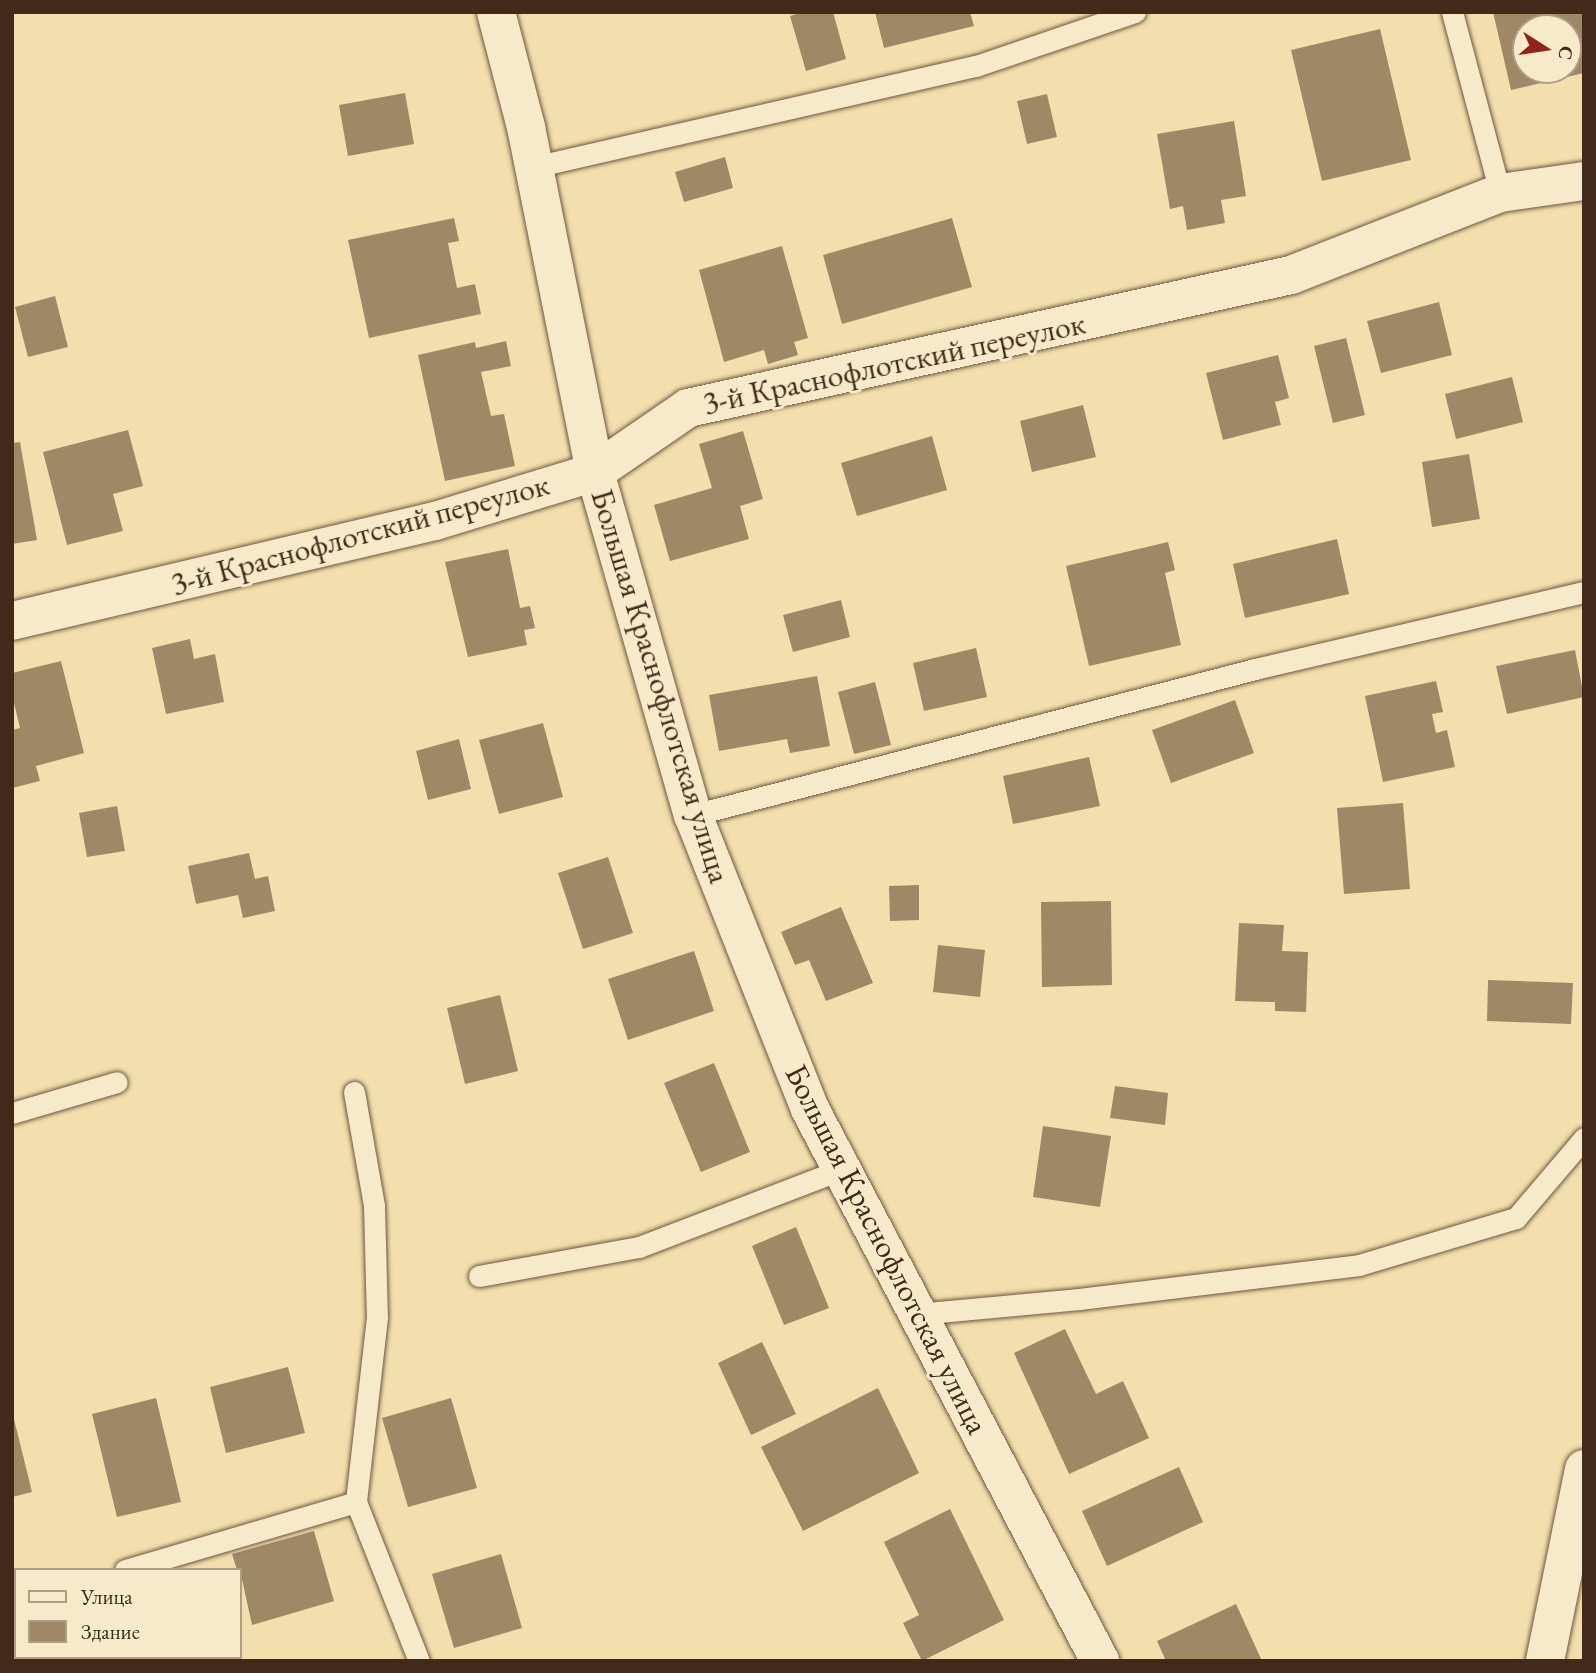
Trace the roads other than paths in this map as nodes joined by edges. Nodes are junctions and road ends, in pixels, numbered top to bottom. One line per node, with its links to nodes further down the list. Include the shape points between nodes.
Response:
1 (496, 12): 4 (street, Большая Краснофлотская улица)
2 (1135, 12): 4 (lane, via 976,66)
3 (1452, 12): 6 (lane)
4 (534, 167): 7 (street, Большая Краснофлотская улица)
5 (1584, 181): 6 (street, 3-й Краснофлотский переулок)
6 (1500, 193): 7 (street, 3-й Краснофлотский переулок, via 1291,275 688,408)
7 (595, 472): 9 (street, 3-й Краснофлотский переулок, via 435,521); 10 (street, Большая Краснофлотская улица)
8 (1584, 592): 10 (lane, via 1242,673)
9 (12, 621)
10 (693, 815): 15 (street, Большая Краснофлотская улица, via 810,1109)
11 (117, 1082): 13 (lane)
12 (354, 1092): 19 (lane, via 374,1205 377,1317)
13 (12, 1113)
14 (1584, 1138): 17 (lane, via 1516,1218 1359,1265)
15 (842, 1169): 16 (lane, via 639,1247); 17 (street, Большая Краснофлотская улица)
16 (479, 1276)
17 (917, 1314): 22 (street, Большая Краснофлотская улица)
18 (1584, 1469): 23 (street)
19 (356, 1502): 20 (lane); 21 (lane)
20 (132, 1568)
21 (419, 1661)
22 (1100, 1661)
23 (1545, 1661)

